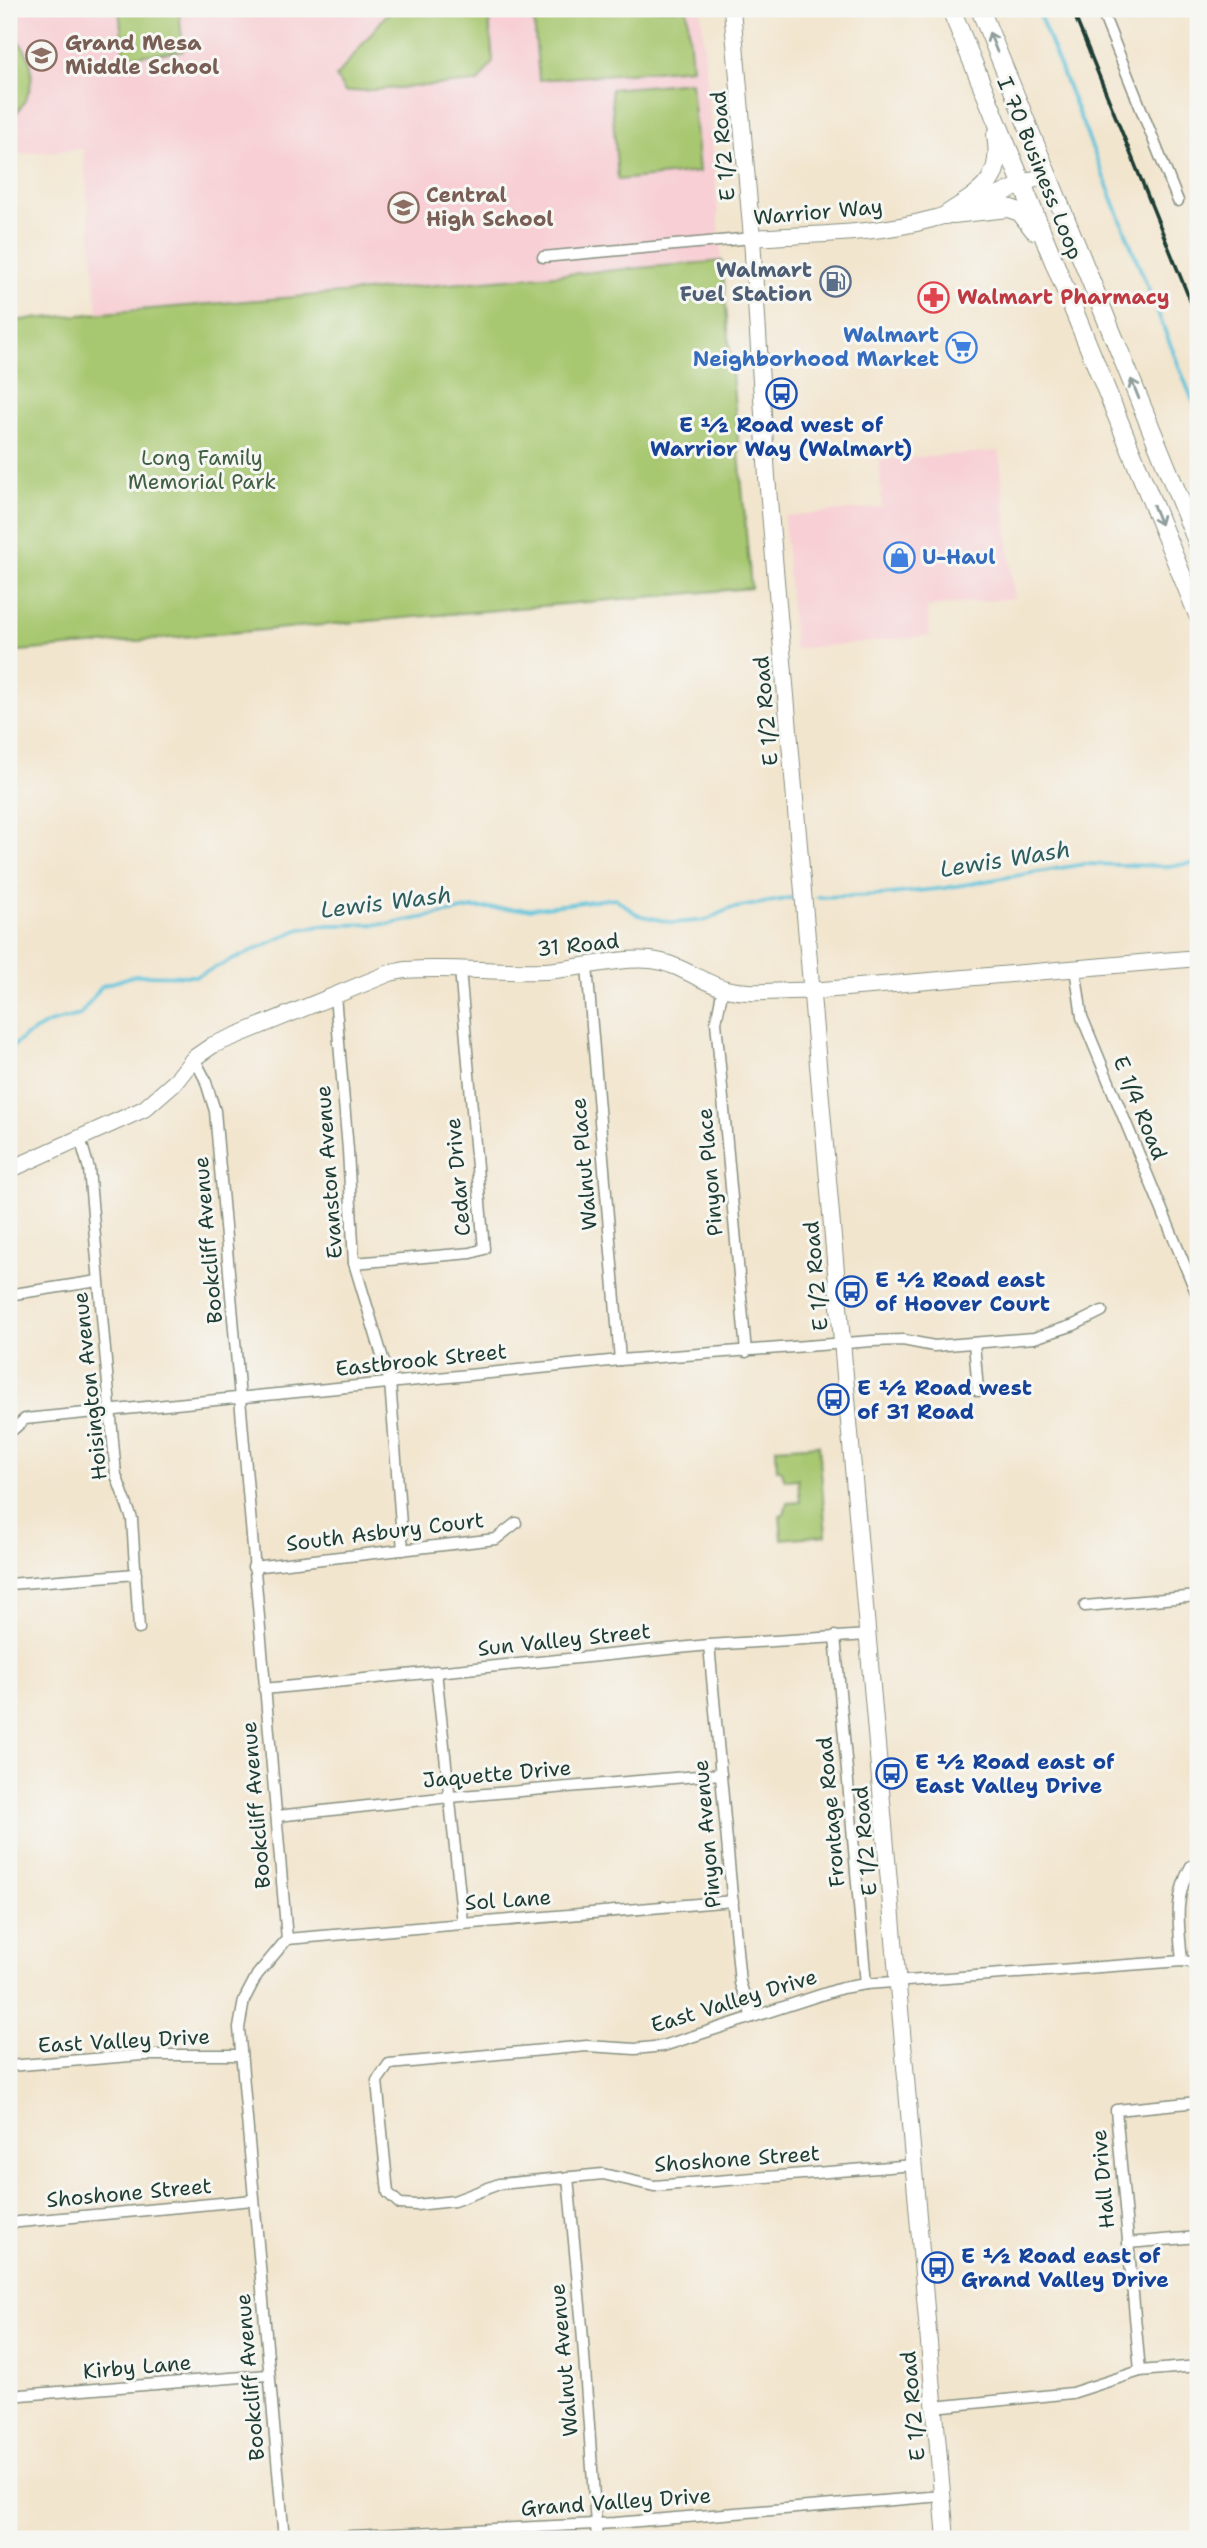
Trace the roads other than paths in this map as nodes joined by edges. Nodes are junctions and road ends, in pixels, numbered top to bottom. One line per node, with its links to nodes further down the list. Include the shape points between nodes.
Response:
1 (732, 9): 10 (main road, E 1/2 Road)
2 (951, 9): 5 (main road, I 70 Business Loop)
3 (980, 9): 6 (main road, I 70 Business Loop, one-way to 3)
4 (1101, 9): 8 (street)
5 (976, 71): 7 (main road, I 70 Business Loop); 9 (main road, via 996,132 997,169 981,192)
6 (1046, 174): 7 (main road, Warrior Way); 13 (main road, I 70 Business Loop, one-way to 6)
7 (1022, 184): 9 (main road, Warrior Way); 12 (main road, I 70 Business Loop)
8 (1178, 201)
9 (946, 215): 10 (main road, Warrior Way, via 891,227); 12 (main road, via 1002,208 1020,212 1037,234)
10 (752, 238): 11 (street, Warrior Way); 20 (main road, E 1/2 Road, via 767,477)
11 (543, 257)
12 (1066, 291): 14 (main road, I 70 Business Loop, one-way to 14)
13 (1198, 544)
14 (1198, 615)
15 (1198, 958): 17 (main road, 31 Road)
16 (587, 966): 18 (main road, 31 Road, via 535,971); 19 (main road, 31 Road, via 651,960); 34 (street, Walnut Place)
17 (1075, 968): 20 (main road, 31 Road); 26 (street, E 1/4 Road, via 1082,1017)
18 (460, 969): 21 (main road, 31 Road, via 390,973); 25 (street, Cedar Drive, via 484,1250)
19 (723, 988): 20 (main road, 31 Road, via 750,994); 33 (street, Pinyon Place, via 716,1022)
20 (811, 991): 31 (main road, E 1/2 Road)
21 (335, 995): 22 (main road, 31 Road, via 232,1036); 25 (street, Evanston Avenue)
22 (194, 1058): 23 (main road, 31 Road, via 144,1109); 37 (street, Bookcliff Avenue, via 215,1111)
23 (80, 1138): 24 (main road, 31 Road); 27 (street, Hoisington Avenue, via 89,1169)
24 (9, 1170)
25 (354, 1263): 35 (street, Evanston Avenue)
26 (1193, 1272): 28 (street, E 1/4 Road)
27 (98, 1281): 29 (street, via 14,1294); 38 (street, Hoisington Avenue)
28 (1198, 1297)
29 (9, 1299)
30 (1102, 1311): 32 (street, Eastbrook Street, via 1034,1338)
31 (843, 1343): 32 (street, Eastbrook Street); 33 (street, Eastbrook Street); 48 (main road, E 1/2 Road)
32 (974, 1343): 36 (street)
33 (746, 1352): 34 (street, Eastbrook Street)
34 (620, 1360): 35 (street, Eastbrook Street)
35 (390, 1382): 37 (street, Eastbrook Street); 41 (street, Evanston Avenue)
36 (978, 1391)
37 (242, 1397): 38 (street, Eastbrook Street); 42 (street, Bookcliff Avenue)
38 (111, 1410): 39 (street, Eastbrook Street, via 24,1419); 43 (street, Hoisington Avenue, via 116,1475 132,1518)
39 (9, 1433)
40 (516, 1523): 41 (street, South Asbury Court, via 496,1539)
41 (403, 1550): 42 (street, South Asbury Court)
42 (253, 1567): 52 (street, Bookcliff Avenue)
43 (136, 1574): 44 (street); 47 (street, Hoisington Avenue)
44 (9, 1584)
45 (1198, 1596): 46 (street)
46 (1085, 1606)
47 (139, 1629)
48 (868, 1635): 49 (street, Sun Valley Street); 62 (main road, E 1/2 Road)
49 (835, 1636): 50 (street, Sun Valley Street); 63 (street, Frontage Road)
50 (709, 1645): 51 (street, Sun Valley Street); 53 (street, Pinyon Avenue)
51 (436, 1671): 52 (street, Sun Valley Street); 54 (street)
52 (264, 1689): 55 (street, Bookcliff Avenue)
53 (721, 1774): 54 (street, Jaquette Drive); 57 (street, Pinyon Avenue)
54 (450, 1797): 55 (street, Jaquette Drive); 58 (street)
55 (277, 1816): 59 (street, Bookcliff Avenue)
56 (1191, 1866): 60 (street, via 1182,1883 1178,1909)
57 (733, 1901): 58 (street, Sol Lane); 64 (street, Pinyon Avenue, via 740,1983)
58 (463, 1923): 59 (street, Sol Lane)
59 (287, 1938): 65 (street, Bookcliff Avenue, via 257,1975 244,2000 239,2028)
60 (1182, 1961): 61 (street, East Valley Drive); 62 (street, East Valley Drive)
61 (1198, 1963)
62 (898, 1981): 63 (street, East Valley Drive); 68 (main road, E 1/2 Road)
63 (866, 1984): 64 (street, East Valley Drive)
64 (752, 2017): 71 (street, East Valley Drive, via 663,2046 587,2046 388,2064 377,2081 378,2111 388,2193)
65 (242, 2055): 66 (street, East Valley Drive, via 142,2055); 70 (street, Bookcliff Avenue)
66 (9, 2066)
67 (1198, 2102): 74 (street, Hall Drive, via 1116,2110)
68 (914, 2165): 69 (street, Shoshone Street, via 654,2186 603,2174); 79 (main road, E 1/2 Road)
69 (568, 2177): 71 (street, Shoshone Street, via 499,2184 454,2201); 81 (street, Walnut Avenue)
70 (253, 2200): 72 (street, Shoshone Street); 77 (street, Bookcliff Avenue)
71 (400, 2204)
72 (9, 2223)
73 (1198, 2237): 74 (street)
74 (1129, 2243): 76 (street, Hall Drive)
75 (1198, 2366): 76 (street)
76 (1140, 2371): 79 (street, via 1072,2393)
77 (268, 2375): 78 (street, Kirby Lane); 82 (street, Bookcliff Avenue)
78 (9, 2396)
79 (934, 2407): 80 (main road, E 1/2 Road)
80 (942, 2496): 81 (street, Grand Valley Drive); 85 (main road, E 1/2 Road)
81 (596, 2525): 83 (street, Grand Valley Drive); 84 (street, Walnut Avenue)
82 (284, 2539)
83 (293, 2539)
84 (597, 2539)
85 (946, 2539)

